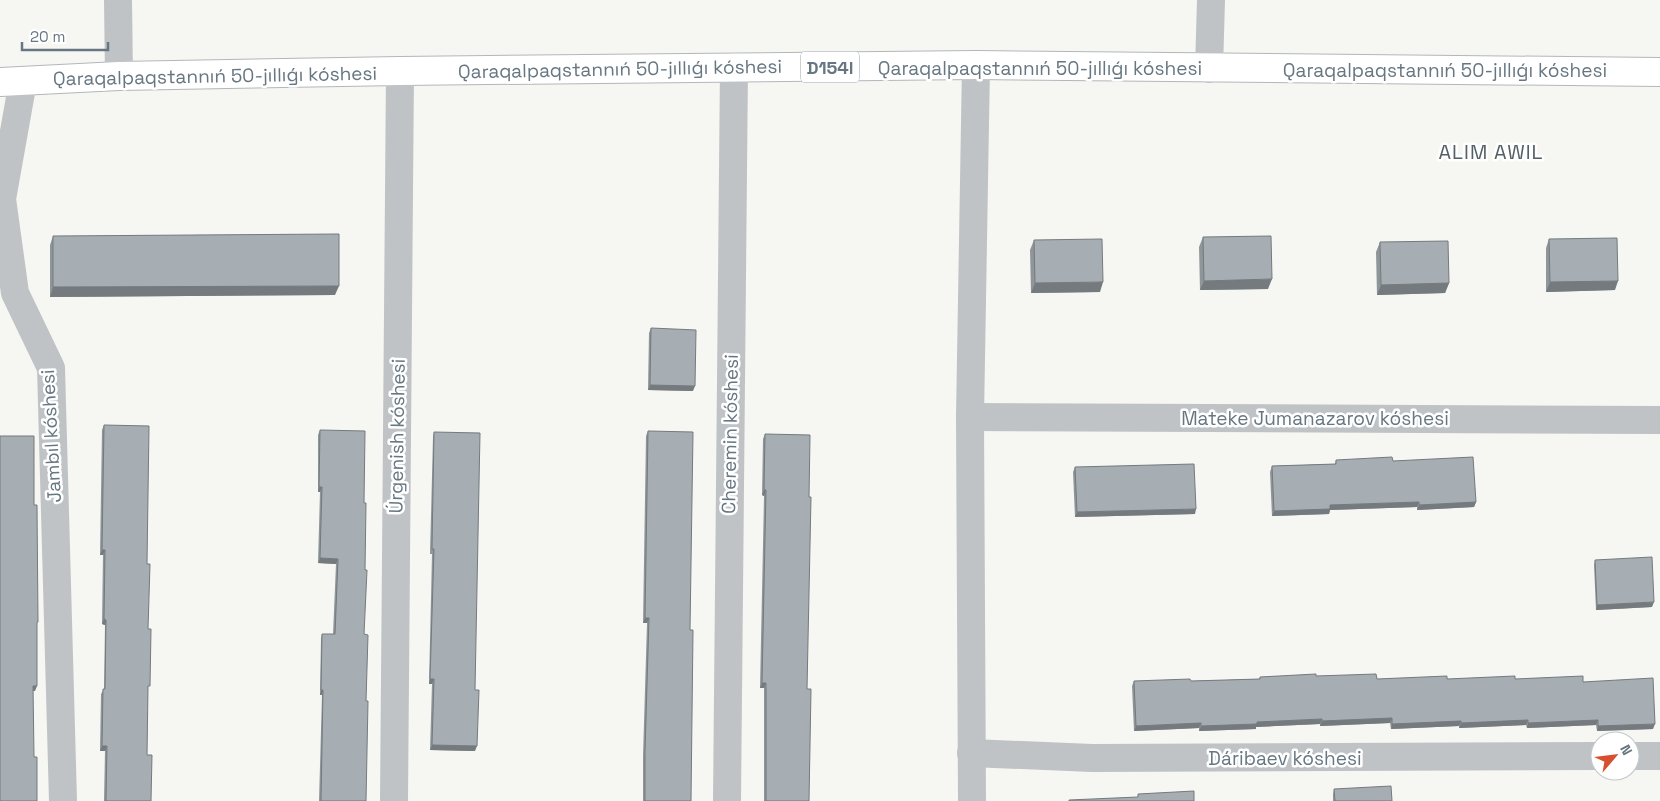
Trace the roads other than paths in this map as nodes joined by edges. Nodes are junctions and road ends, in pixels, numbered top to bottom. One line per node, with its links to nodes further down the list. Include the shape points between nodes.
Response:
1 (118, 0): 8 (street)
2 (1211, 0): 5 (street)
3 (976, 65): 4 (main road, Qaraqalpaqstannıń 50-jıllıǵı kóshesi / D154l); 5 (main road, Qaraqalpaqstannıń 50-jıllıǵı kóshesi / D154l); 10 (street)
4 (734, 68): 6 (main road, Qaraqalpaqstannıń 50-jıllıǵı kóshesi / D154l); 18 (street, Cheremin kóshesi)
5 (1210, 69): 7 (main road, Qaraqalpaqstannıń 50-jıllıǵı kóshesi / D154l)
6 (400, 71): 8 (main road, Qaraqalpaqstannıń 50-jıllıǵı kóshesi / D154l); 17 (street, Úrgenish kóshesi)
7 (1660, 72)
8 (119, 76): 9 (main road, Qaraqalpaqstannıń 50-jıllıǵı kóshesi / D154l)
9 (12, 82): 16 (street, Jambıl kóshesi, via 2,199 15,293 51,368)
10 (970, 416): 11 (street, Mateke Jumanazarov kóshesi); 12 (street)
11 (1660, 420)
12 (971, 753): 13 (street, Dáribaev kóshesi, via 1092,758); 19 (street)
13 (1590, 756)
14 (1640, 756): 15 (street)
15 (1660, 756)
16 (63, 801)
17 (394, 801)
18 (727, 801)
19 (972, 801)

